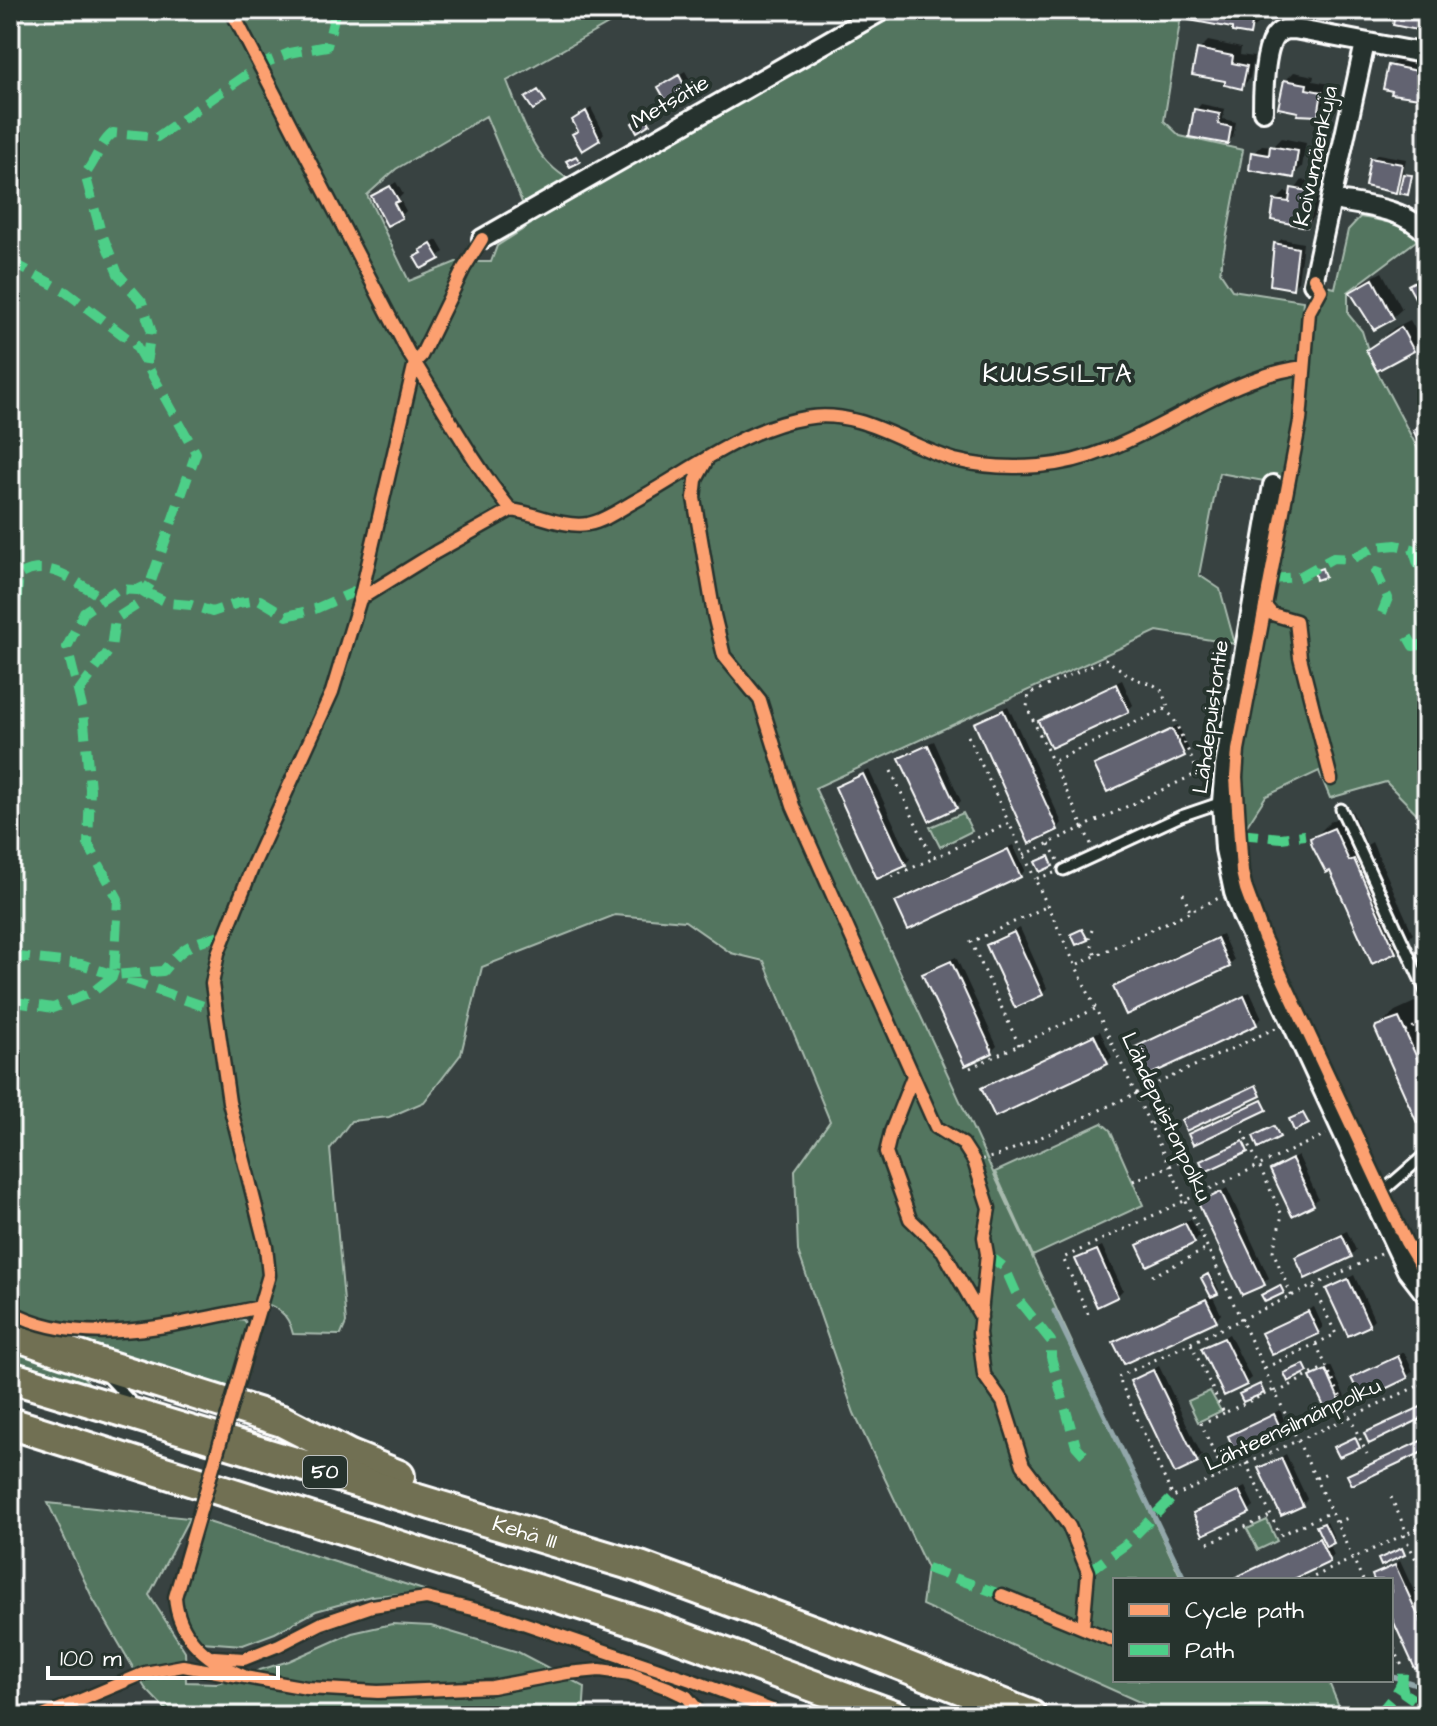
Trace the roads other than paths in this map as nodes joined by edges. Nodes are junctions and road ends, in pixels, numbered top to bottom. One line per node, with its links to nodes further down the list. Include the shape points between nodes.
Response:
1 (883, 10): 7 (street, Metsätie)
2 (1365, 43): 3 (street); 4 (street, via 1294,29 1277,33); 5 (street, Koivumäenkuja)
3 (1427, 54)
4 (1263, 111)
5 (1333, 200): 6 (street, via 1412,219); 8 (street, Koivumäenkuja)
6 (1427, 234)
7 (482, 239)
8 (1313, 283)
9 (1273, 485): 10 (street, Lähdepuistontie)
10 (1222, 802): 12 (lane); 15 (street, Lähdepuistontie, via 1234,892)
11 (1341, 809): 13 (lane)
12 (1064, 870)
13 (1427, 994)
14 (1427, 1153): 15 (lane)
15 (1374, 1199): 16 (street, Lähdepuistontie, via 1407,1270)
16 (1427, 1296)
17 (10, 1333): 18 (highway)
18 (94, 1362): 20 (lane); 22 (highway, via 282,1421 406,1479 548,1523)
19 (10, 1377): 20 (highway, Kehä III / 50)
20 (147, 1418): 22 (highway, Kehä III / 50)
21 (10, 1423): 23 (highway, 50, via 650,1626)
22 (640, 1567): 24 (highway, Kehä III / 50)
23 (895, 1716)
24 (1031, 1716)

